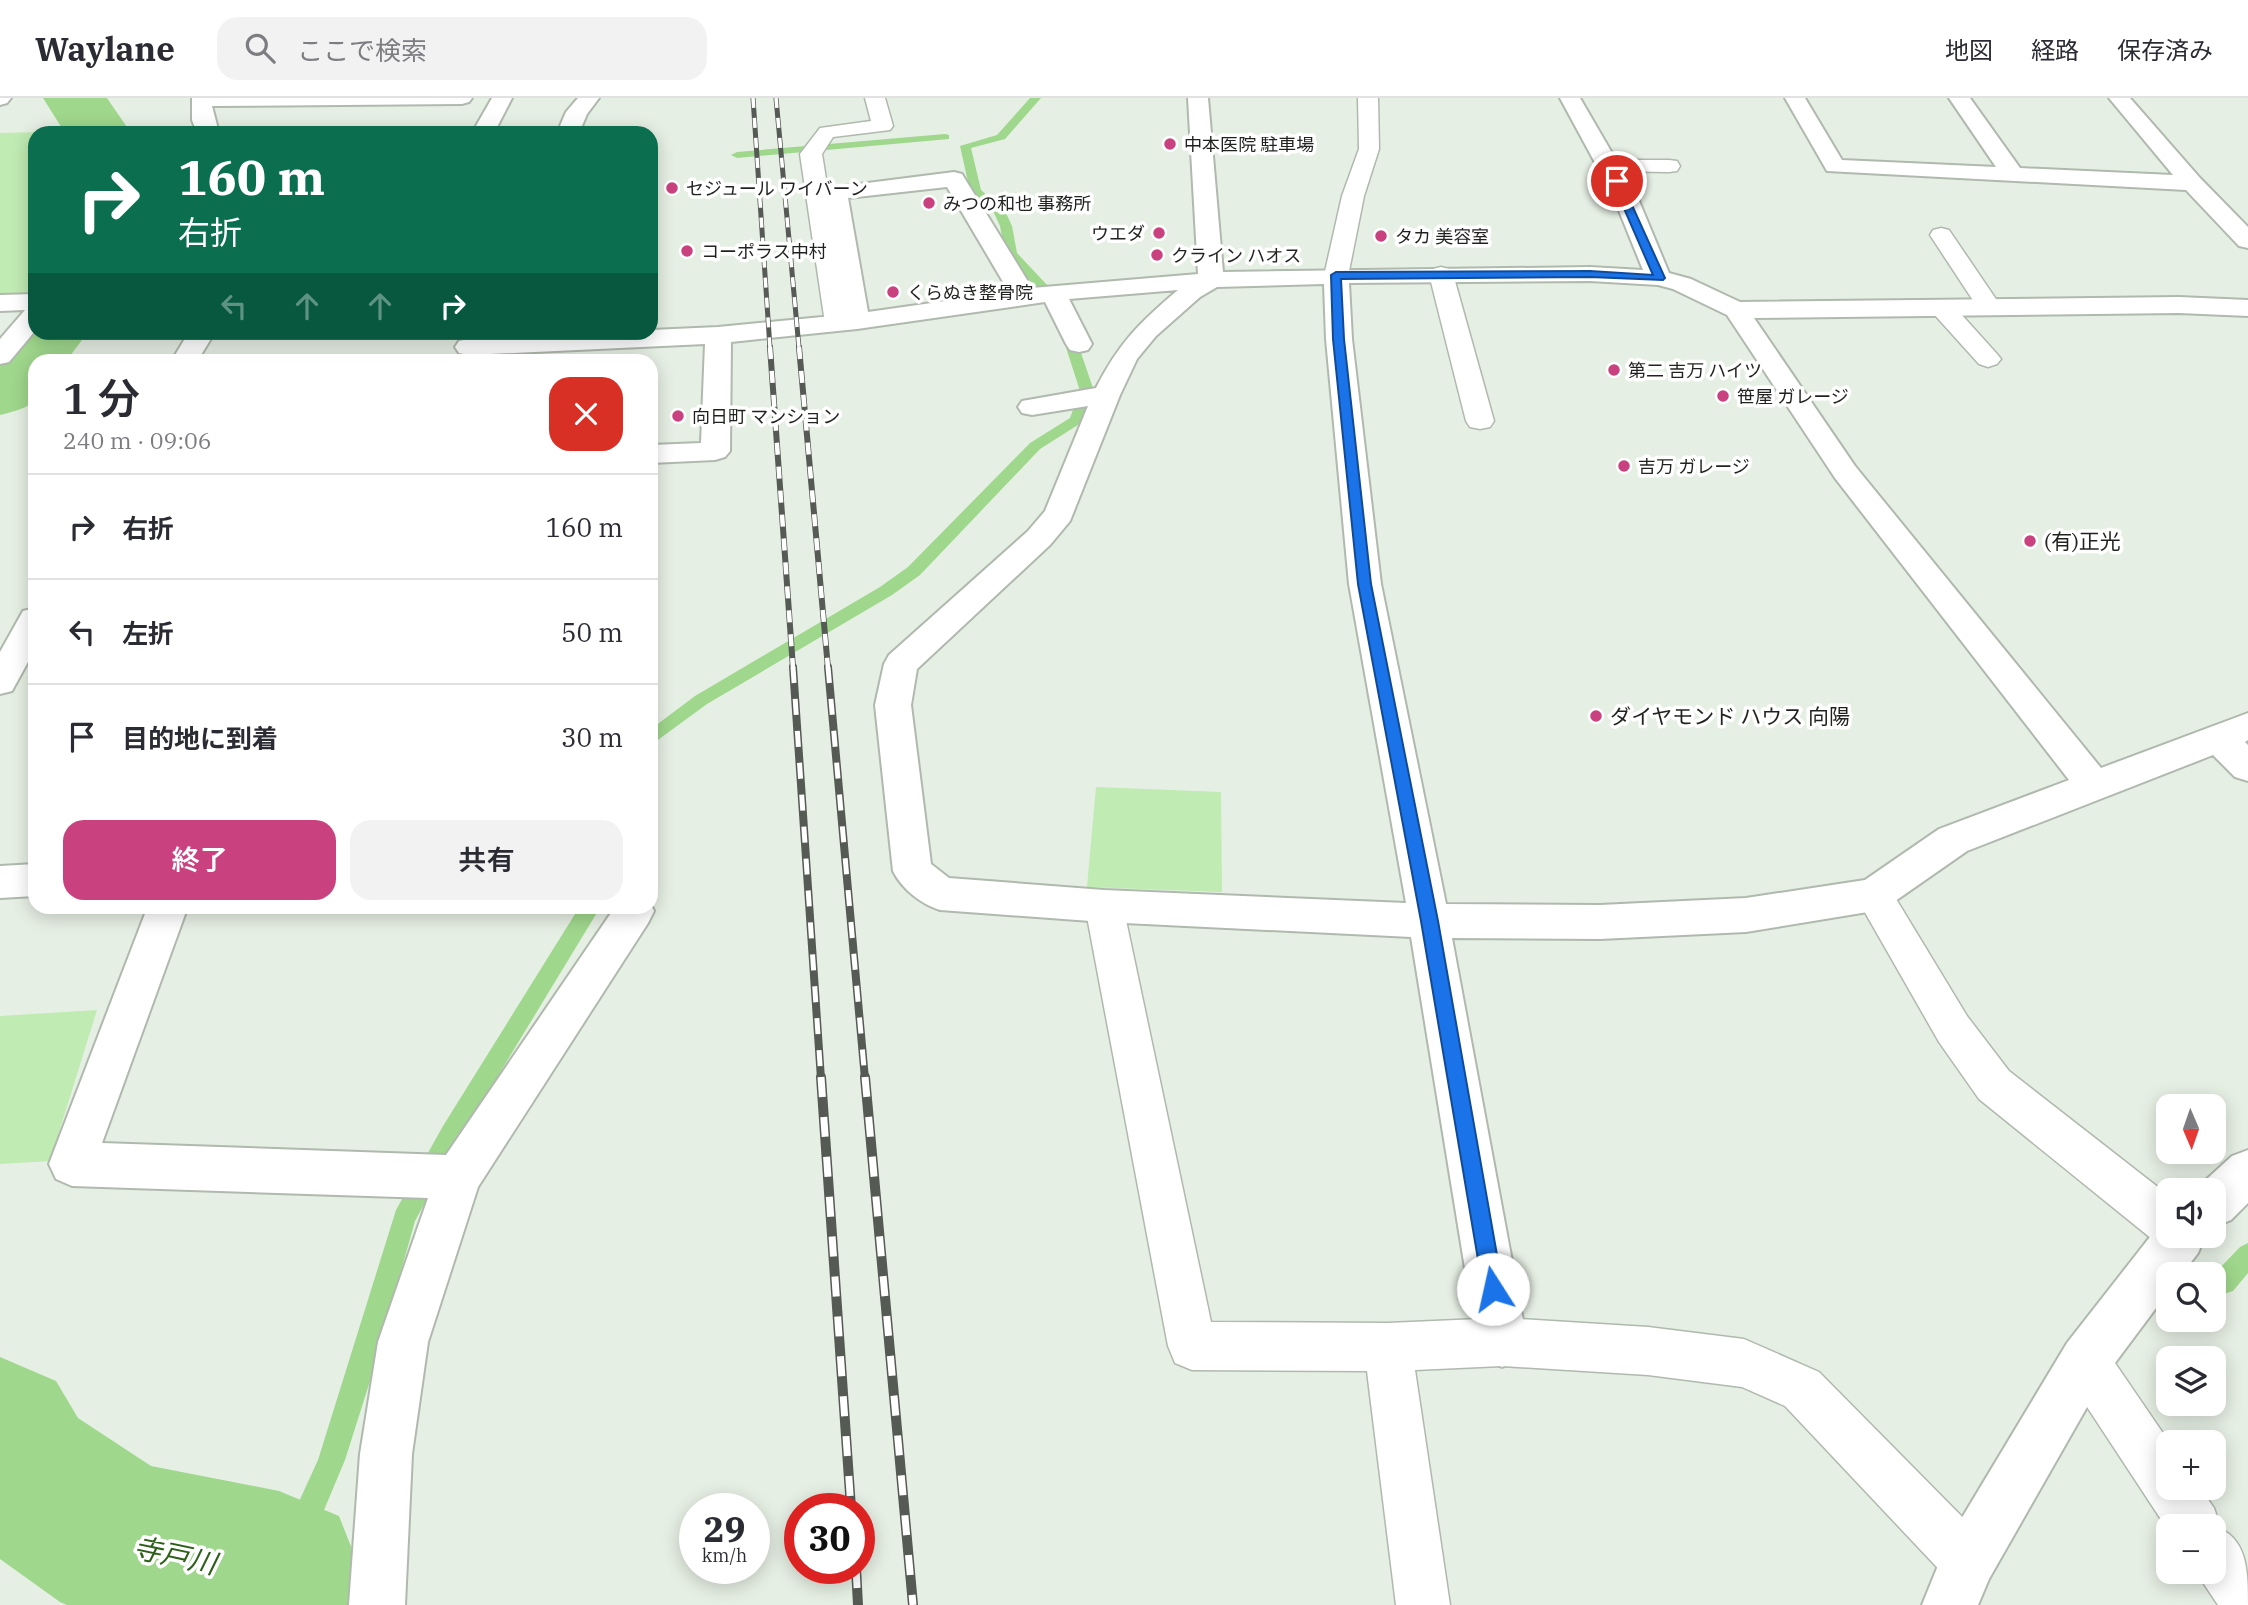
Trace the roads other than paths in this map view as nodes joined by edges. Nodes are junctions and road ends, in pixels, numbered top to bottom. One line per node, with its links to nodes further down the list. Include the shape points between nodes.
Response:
1 (462, 98): 11 (street, via 201,100)
2 (502, 98): 12 (street)
3 (589, 98): 13 (street)
4 (875, 98): 32 (lane, via 883,126 827,132 814,150)
5 (1198, 98): 23 (street)
6 (1368, 98): 21 (lane, via 1369,149 1353,196)
7 (1570, 98): 14 (street)
8 (1795, 98): 16 (street, via 1835,166)
9 (1959, 98): 16 (street)
10 (2119, 98): 17 (street)
11 (205, 126)
12 (487, 126)
13 (571, 126)
14 (1609, 166): 15 (lane); 22 (street)
15 (1669, 166)
16 (2012, 173): 17 (street)
17 (2192, 183): 19 (street)
18 (1941, 234): 28 (lane)
19 (2248, 241)
20 (1441, 274): 21 (street); 22 (street); 43 (lane)
21 (1336, 275): 23 (street); 56 (street, via 1365,584)
22 (1659, 278): 31 (street)
23 (1211, 280): 24 (street); 41 (street, via 1147,330 1125,357)
24 (1053, 293): 25 (street); 37 (street)
25 (1025, 297): 32 (street); 32 (street, via 954,179 836,193)
26 (28, 302): 27 (street)
27 (0, 303)
28 (1990, 308): 29 (street); 30 (street)
29 (2248, 308)
30 (1942, 309): 31 (street); 40 (lane)
31 (1736, 310): 49 (street, via 1845,472)
32 (847, 322): 34 (street)
33 (28, 323): 39 (street)
34 (718, 335): 35 (street); 44 (street, via 715,451)
35 (658, 338)
36 (614, 340): 38 (street)
37 (1079, 344)
38 (468, 347)
39 (0, 356)
40 (1988, 359)
41 (1105, 395): 42 (street); 53 (street, via 1059,514 1039,538 901,664 893,705 912,871 940,894)
42 (1032, 407)
43 (1480, 421)
44 (658, 454)
45 (28, 632): 46 (street)
46 (0, 681)
47 (2233, 732): 48 (street); 49 (street)
48 (2248, 766)
49 (2093, 784): 52 (street, via 1953,840)
50 (28, 880): 51 (street)
51 (0, 881)
52 (1874, 895): 56 (street, via 1746,915 1601,922); 60 (lane, via 1953,1029 1994,1085)
53 (1104, 906): 56 (street); 63 (lane, via 1192,1346)
54 (165, 914): 58 (street, via 72,1164)
55 (632, 914): 58 (street)
56 (1429, 921): 62 (street)
57 (2248, 1172): 59 (street)
58 (458, 1177): 69 (street, via 403,1342 386,1454)
59 (2226, 1193)
60 (2156, 1213)
61 (2172, 1248): 64 (street)
62 (1503, 1342): 63 (lane); 67 (lane, via 1648,1351 1744,1363 1802,1388)
63 (1388, 1348): 70 (lane)
64 (2085, 1361): 65 (lane); 67 (street)
65 (2156, 1467)
66 (2226, 1570): 68 (lane)
67 (1959, 1583)
68 (2248, 1603)
69 (377, 1605)
70 (1423, 1605)

